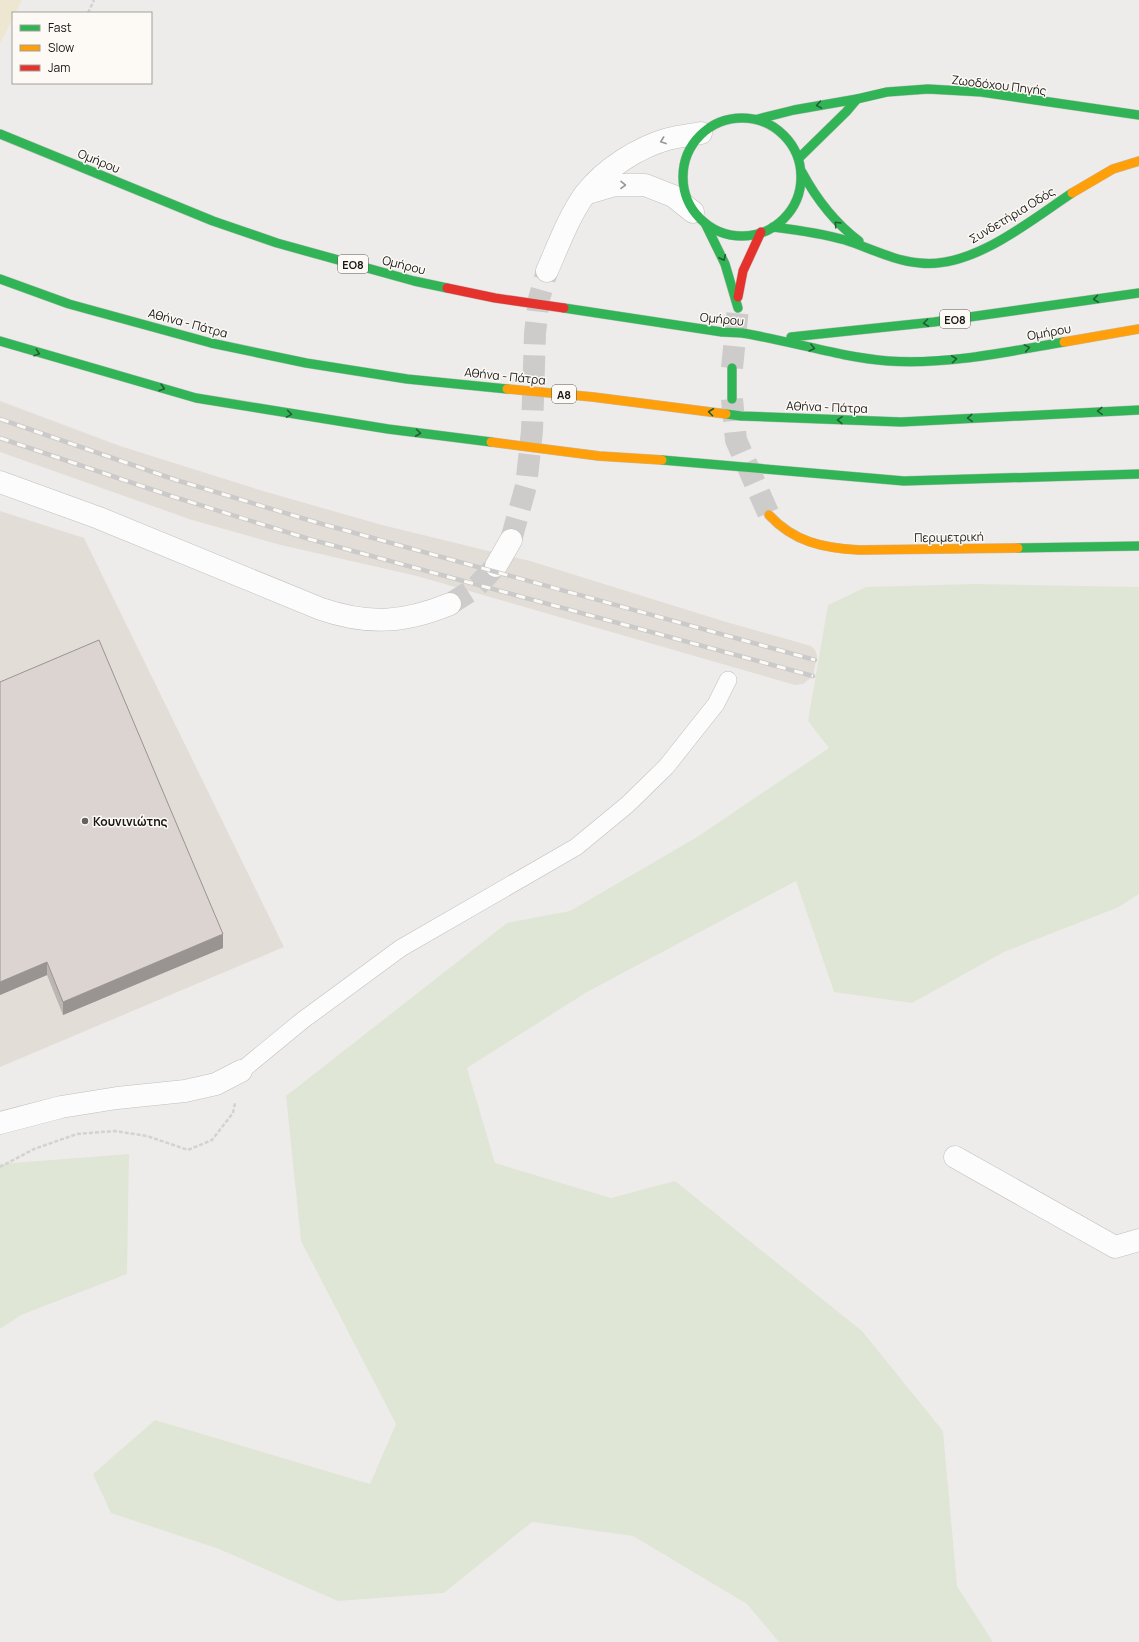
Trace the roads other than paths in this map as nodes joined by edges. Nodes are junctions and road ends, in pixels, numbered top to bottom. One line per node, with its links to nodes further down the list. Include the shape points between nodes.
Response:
1 (857, 99): 2 (main road, Ζωοδόχου Πηγής, via 887,92 981,92); 3 (main road, Ζωοδόχου Πηγής, one-way to 3); 6 (main road)
2 (1139, 116)
3 (758, 119): 4 (main road, via 738,117 718,122); 6 (main road, via 775,128 789,141)
4 (701, 133): 9 (street, one-way to 9, via 668,139 637,152 609,170); 10 (main road, via 690,147 683,165 682,183 687,200)
5 (0, 134): 18 (main road, Ομήρου / ΕΟ8, bridge, via 213,221 292,247 414,281 495,298)
6 (799, 158): 8 (main road)
7 (1139, 161): 13 (main road, Συνδετήρια Οδός, via 1126,163 1103,173 998,240 946,262 920,264)
8 (802, 172): 11 (main road, via 799,192 792,207); 13 (main road, Συνδετήρια Οδός, one-way to 8, via 844,231 824,210)
9 (585, 194): 10 (street, one-way to 10, via 615,185 645,186 674,196); 14 (street, via 567,226)
10 (699, 218): 12 (main road, via 712,228 730,235); 12 (main road, one-way to 12, via 724,259 733,283 738,308 738,286 744,266)
11 (773, 227): 12 (main road); 13 (main road, Συνδετήρια Οδός, via 818,234)
12 (761, 232)
13 (868, 248)
14 (548, 271)
15 (0, 279): 22 (main road, Αθήνα - Πάτρα / Α8, one-way to 15, via 901,422 742,416 593,397 407,379 306,363 211,343 69,304)
16 (1138, 293): 18 (main road, Ομήρου / ΕΟ8, one-way to 18, via 934,322)
17 (1139, 329): 18 (main road, Ομήρου / ΕΟ8, one-way to 17, via 837,354 909,362 989,355)
18 (774, 338)
19 (0, 341): 23 (main road, one-way to 23, via 196,398 373,427 599,456 904,481)
20 (732, 368): 21 (main road)
21 (732, 399)
22 (1139, 410)
23 (1139, 474)
24 (0, 482): 29 (street, via 99,518 321,609 344,616 366,620 389,620 414,616)
25 (769, 515): 27 (main road, Περιμετρική, via 777,526 799,538 835,549)
26 (511, 540): 28 (street)
27 (1139, 546)
28 (496, 566)
29 (450, 604)
30 (728, 680): 31 (lane, via 716,704 666,767 627,805 576,846 401,948 303,1020)
31 (241, 1071): 32 (street, via 216,1084 185,1091 61,1107)
32 (0, 1123)
33 (955, 1157): 34 (street, via 1115,1247)
34 (1139, 1240)

